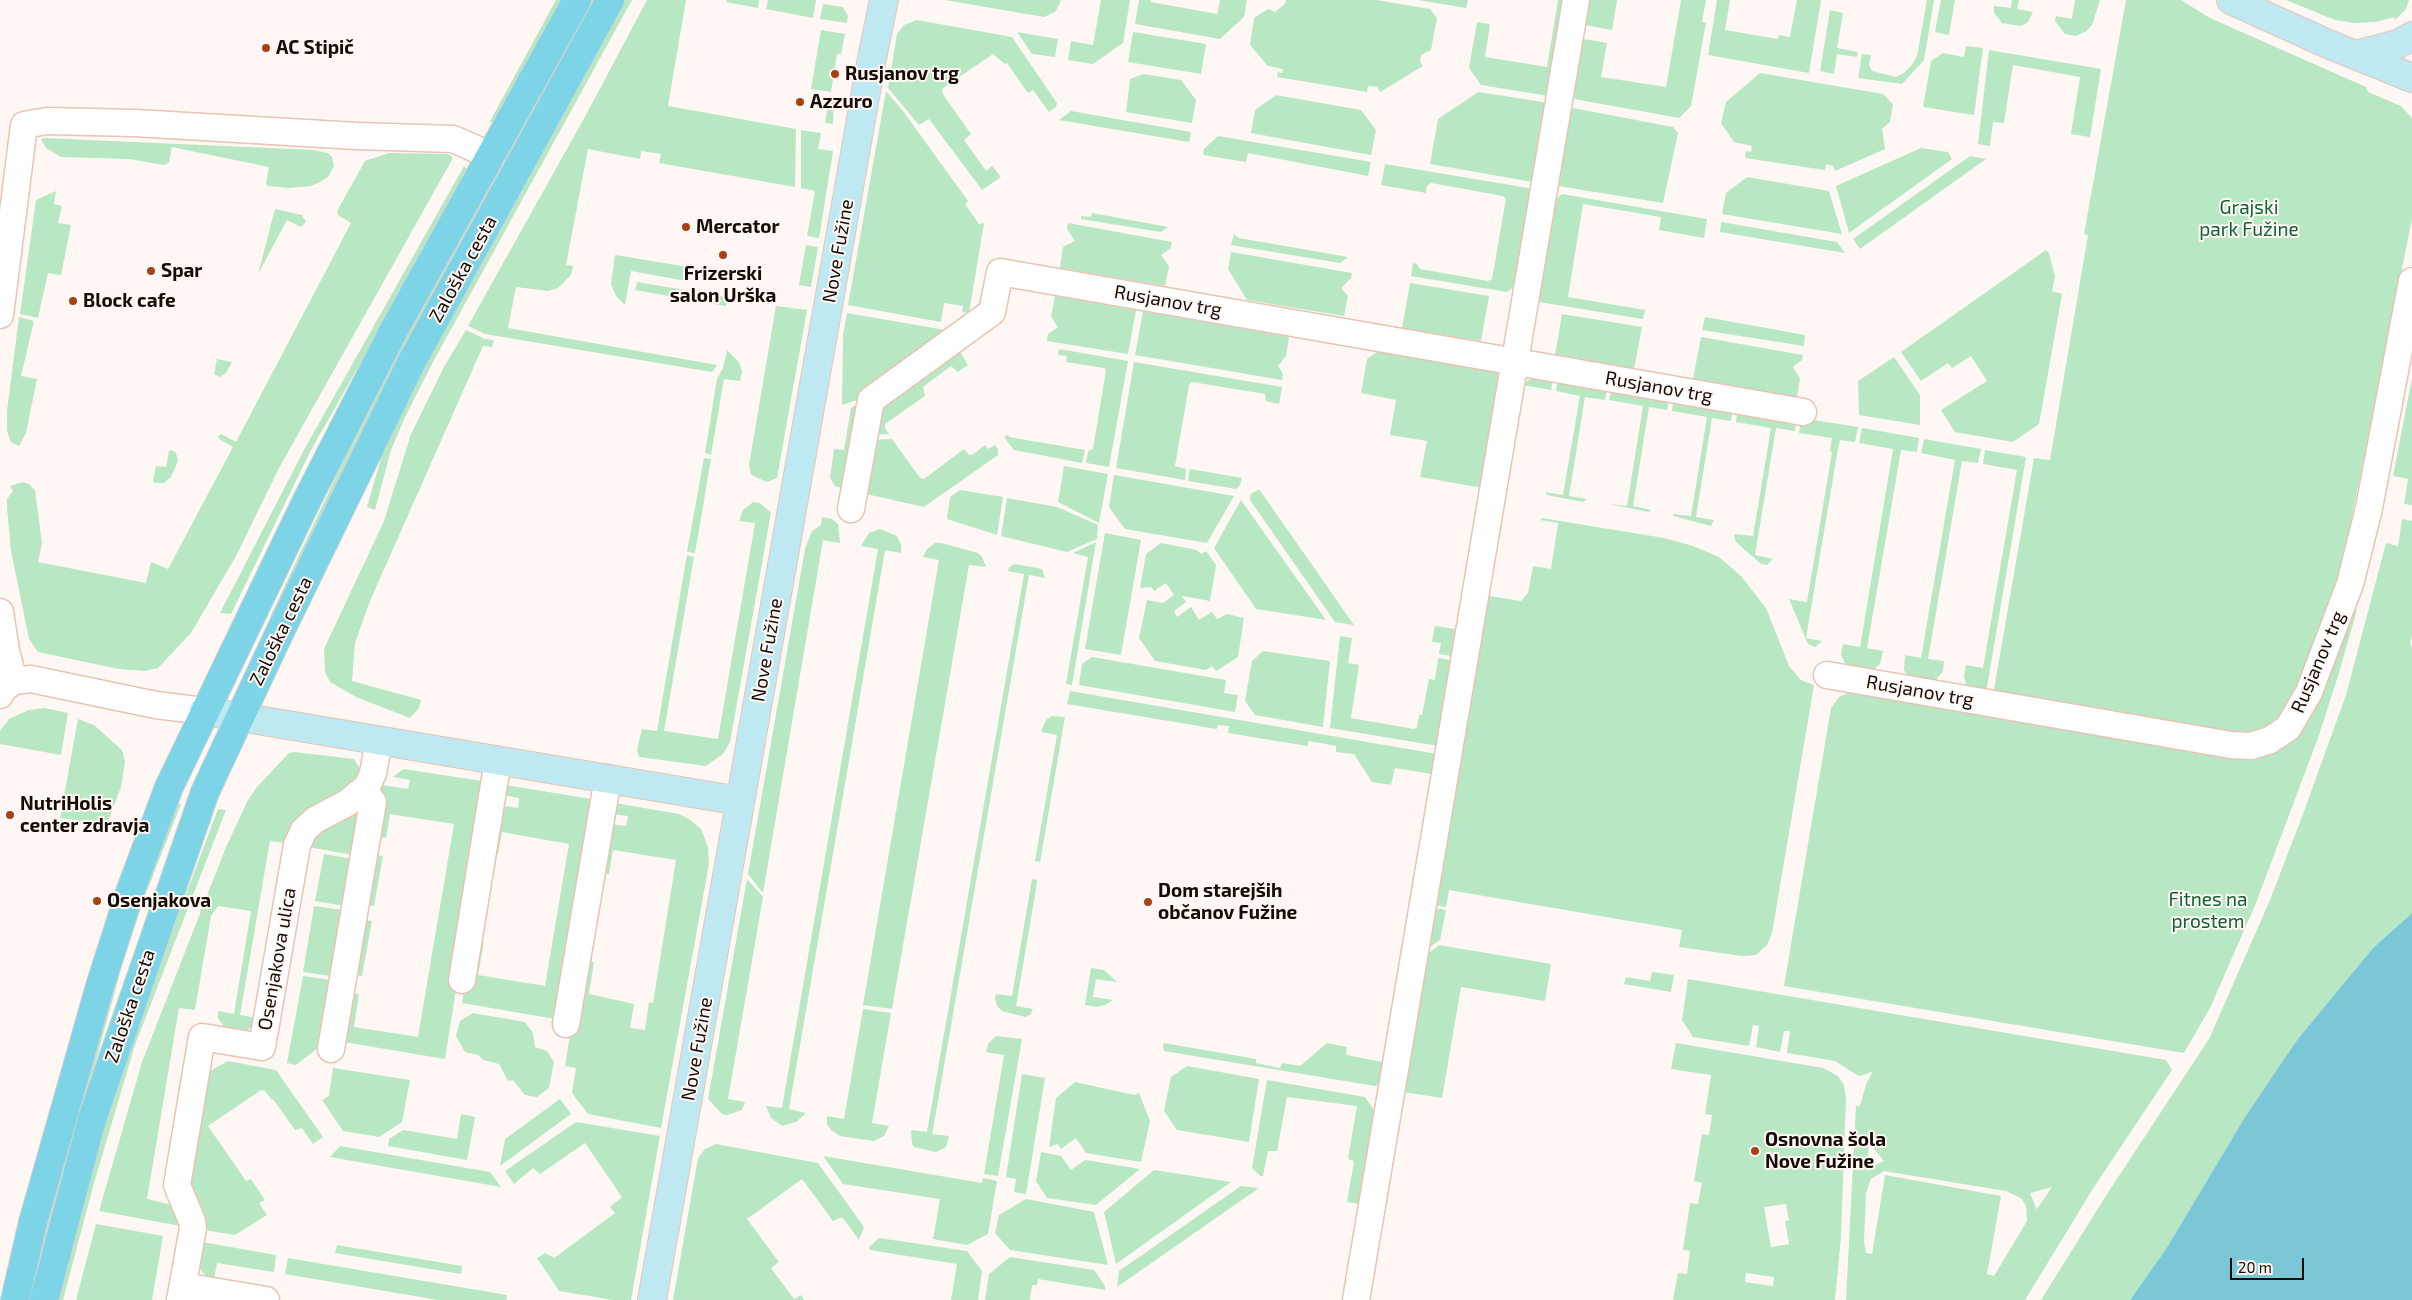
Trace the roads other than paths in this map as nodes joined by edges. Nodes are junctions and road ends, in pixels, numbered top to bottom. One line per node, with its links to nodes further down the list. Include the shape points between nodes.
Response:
1 (577, 0): 9 (main road, Zaloška cesta)
2 (610, 0): 19 (main road, Zaloška cesta, via 411,363)
3 (884, 0): 24 (street, Nove Fužine)
4 (1576, 0): 12 (street)
5 (2231, 0): 7 (street)
6 (2412, 36): 7 (street, via 2398,44)
7 (2355, 55): 8 (street)
8 (2412, 78)
9 (492, 156): 11 (street, via 453,139 135,123 48,121 24,125); 18 (main road, Zaloška cesta, via 390,337)
10 (2412, 281): 16 (street, Rusjanov trg, via 2369,508 2350,584 2309,692 2288,728 2270,740 2250,746 2231,745)
11 (0, 314)
12 (1515, 362): 13 (street, Rusjanov trg); 14 (street, Rusjanov trg, via 1000,272 992,312 871,400); 33 (street)
13 (1803, 412)
14 (851, 509)
15 (0, 612): 17 (street)
16 (1827, 675)
17 (7, 688): 18 (street, via 31,679 156,705)
18 (204, 711): 19 (street); 29 (main road, Zaloška cesta, via 169,787 117,931 36,1212)
19 (239, 716): 20 (street); 30 (main road, Zaloška cesta, via 202,799 122,1027 92,1119)
20 (379, 740): 21 (street); 23 (street, via 372,778)
21 (498, 760): 22 (street); 25 (street)
22 (608, 778): 24 (street); 26 (street)
23 (364, 791): 27 (street, via 373,802); 28 (street, Osenjakova ulica, via 315,820 301,835 297,845 262,1047 202,1037 177,1185 192,1221)
24 (740, 801): 32 (street, Nove Fužine)
25 (462, 980)
26 (566, 1024)
27 (331, 1049)
28 (181, 1293): 31 (street)
29 (15, 1300)
30 (44, 1300)
31 (266, 1300)
32 (652, 1300)
33 (1356, 1300)

